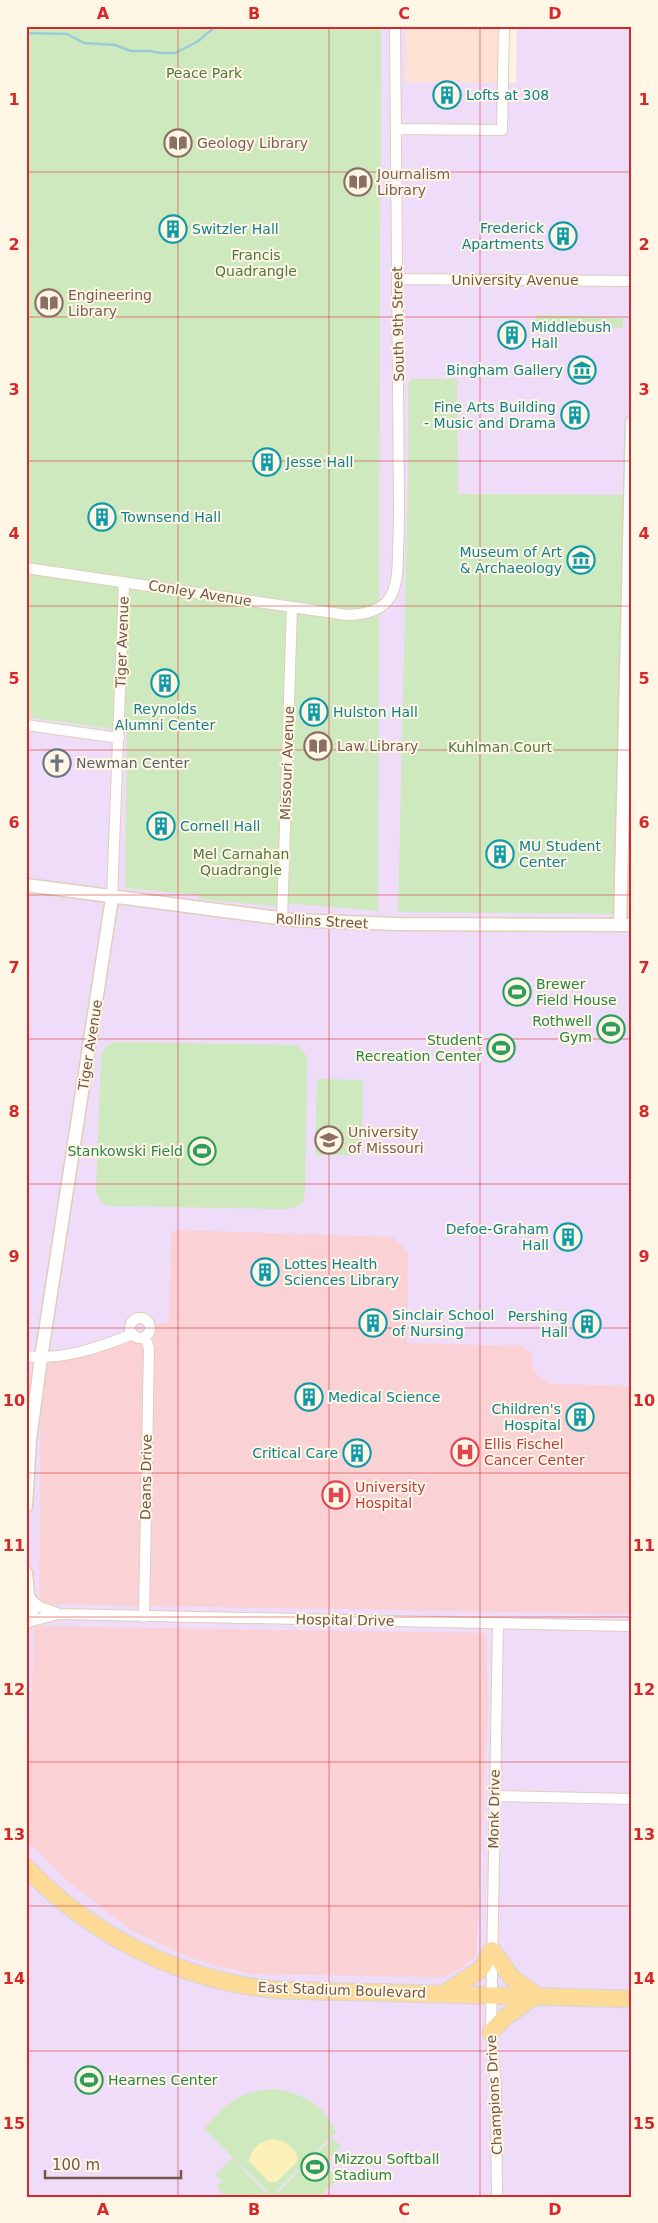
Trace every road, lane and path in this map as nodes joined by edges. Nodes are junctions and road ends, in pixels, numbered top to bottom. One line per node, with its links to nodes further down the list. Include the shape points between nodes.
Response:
1 (395, 26): 3 (street, South 9th Street)
2 (504, 26): 3 (street, via 502,130)
3 (396, 129): 4 (street, South 9th Street)
4 (398, 279): 5 (street, University Avenue); 10 (street, South 9th Street, via 398,577 395,590 386,603)
5 (632, 281)
6 (632, 422): 16 (street)
7 (26, 568): 8 (street, Conley Avenue)
8 (124, 582): 9 (street, Conley Avenue); 12 (street, Tiger Avenue)
9 (292, 607): 10 (street, Conley Avenue, via 347,616); 15 (street, Missouri Avenue)
10 (373, 612)
11 (26, 725): 12 (street)
12 (119, 738): 14 (street, Tiger Avenue)
13 (26, 885): 14 (street, Rollins Street)
14 (112, 898): 15 (street, Rollins Street); 20 (street, Tiger Avenue)
15 (282, 920): 16 (street, Rollins Street)
16 (626, 925)
17 (133, 1334): 18 (street); 18 (street, via 130,1329 132,1323 143,1318 150,1328); 20 (street, via 98,1348)
18 (145, 1337): 25 (street, Deans Drive, via 149,1348)
19 (26, 1356): 20 (street)
20 (41, 1358): 21 (street, Tiger Avenue, via 30,1440)
21 (26, 1506)
22 (26, 1573): 23 (street)
23 (28, 1596): 24 (street, Hospital Drive, via 40,1607); 26 (street, via 31,1615)
24 (58, 1614): 25 (street, Hospital Drive); 26 (street, Hospital Drive)
25 (144, 1617): 27 (street, Hospital Drive)
26 (27, 1622)
27 (498, 1623): 28 (street, Hospital Drive); 29 (street, Monk Drive)
28 (632, 1626)
29 (495, 1796): 30 (street); 32 (street, Monk Drive)
30 (632, 1800)
31 (26, 1867): 33 (main road, East Stadium Boulevard, via 48,1888 104,1930 139,1950 216,1980 260,1988)
32 (492, 1950): 33 (main road, via 481,1969); 34 (street, Monk Drive); 35 (main road, via 512,1978)
33 (445, 1993): 34 (main road, East Stadium Boulevard)
34 (491, 1994): 35 (main road, East Stadium Boulevard); 37 (street, Champions Drive)
35 (536, 1995): 36 (main road, East Stadium Boulevard); 37 (main road, via 504,2018)
36 (632, 1999)
37 (491, 2032): 38 (street, Champions Drive, via 496,2087)
38 (497, 2197)

